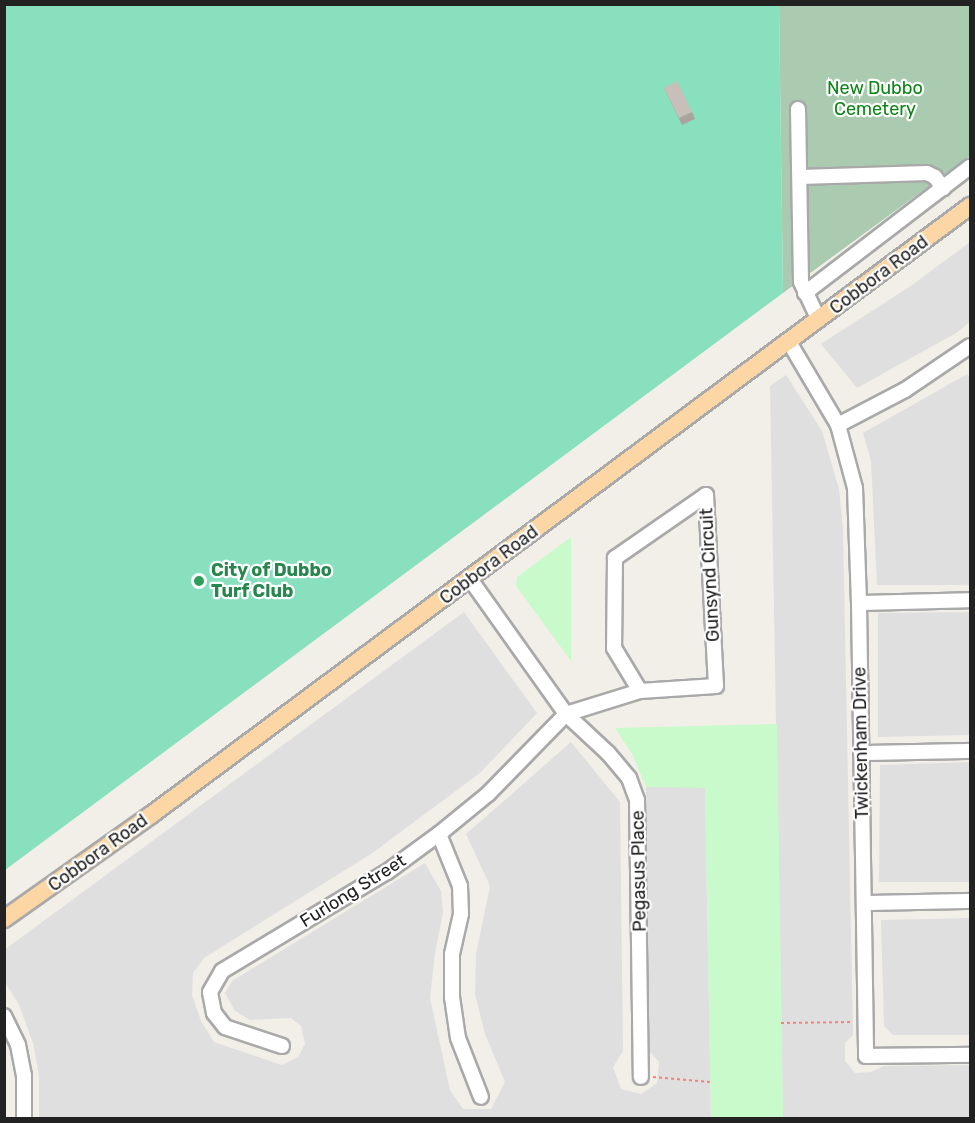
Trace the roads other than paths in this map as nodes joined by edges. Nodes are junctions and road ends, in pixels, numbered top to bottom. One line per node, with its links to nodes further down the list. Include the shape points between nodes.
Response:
1 (798, 109): 3 (street)
2 (970, 167): 4 (street)
3 (800, 177): 4 (street, via 927,173); 6 (street, via 801,282)
4 (943, 188): 6 (street)
5 (970, 206): 7 (main road, Cobbora Road)
6 (805, 293): 7 (street)
7 (819, 320): 8 (main road, Cobbora Road)
8 (789, 342): 10 (street, Twickenham Drive); 11 (main road, Cobbora Road)
9 (970, 346): 10 (street, via 905,390)
10 (838, 425): 13 (street, Twickenham Drive, via 855,488)
11 (470, 579): 15 (street, Pegasus Place); 21 (main road, Cobbora Road)
12 (970, 600): 13 (street)
13 (859, 603): 17 (street, Twickenham Drive)
14 (640, 691): 14 (street, Gunsynd Circuit, via 716,686 706,495 615,558 614,648); 15 (street, Gunsynd Circuit)
15 (566, 714): 18 (street, Furlong Street, via 488,794); 25 (street, Pegasus Place, via 629,778 638,800)
16 (970, 751): 17 (street)
17 (861, 753): 20 (street, Twickenham Drive)
18 (439, 834): 23 (street, Furlong Street, via 387,872 222,971 210,992 214,1013 225,1027); 26 (street, via 460,886 461,914 452,954 452,997 458,1038)
19 (970, 901): 20 (street)
20 (864, 903): 24 (street, Twickenham Drive, via 866,1056)
21 (4, 919)
22 (4, 1016): 27 (street, via 18,1046 24,1075)
23 (282, 1046)
24 (970, 1055)
25 (641, 1077)
26 (481, 1097)
27 (24, 1119)

